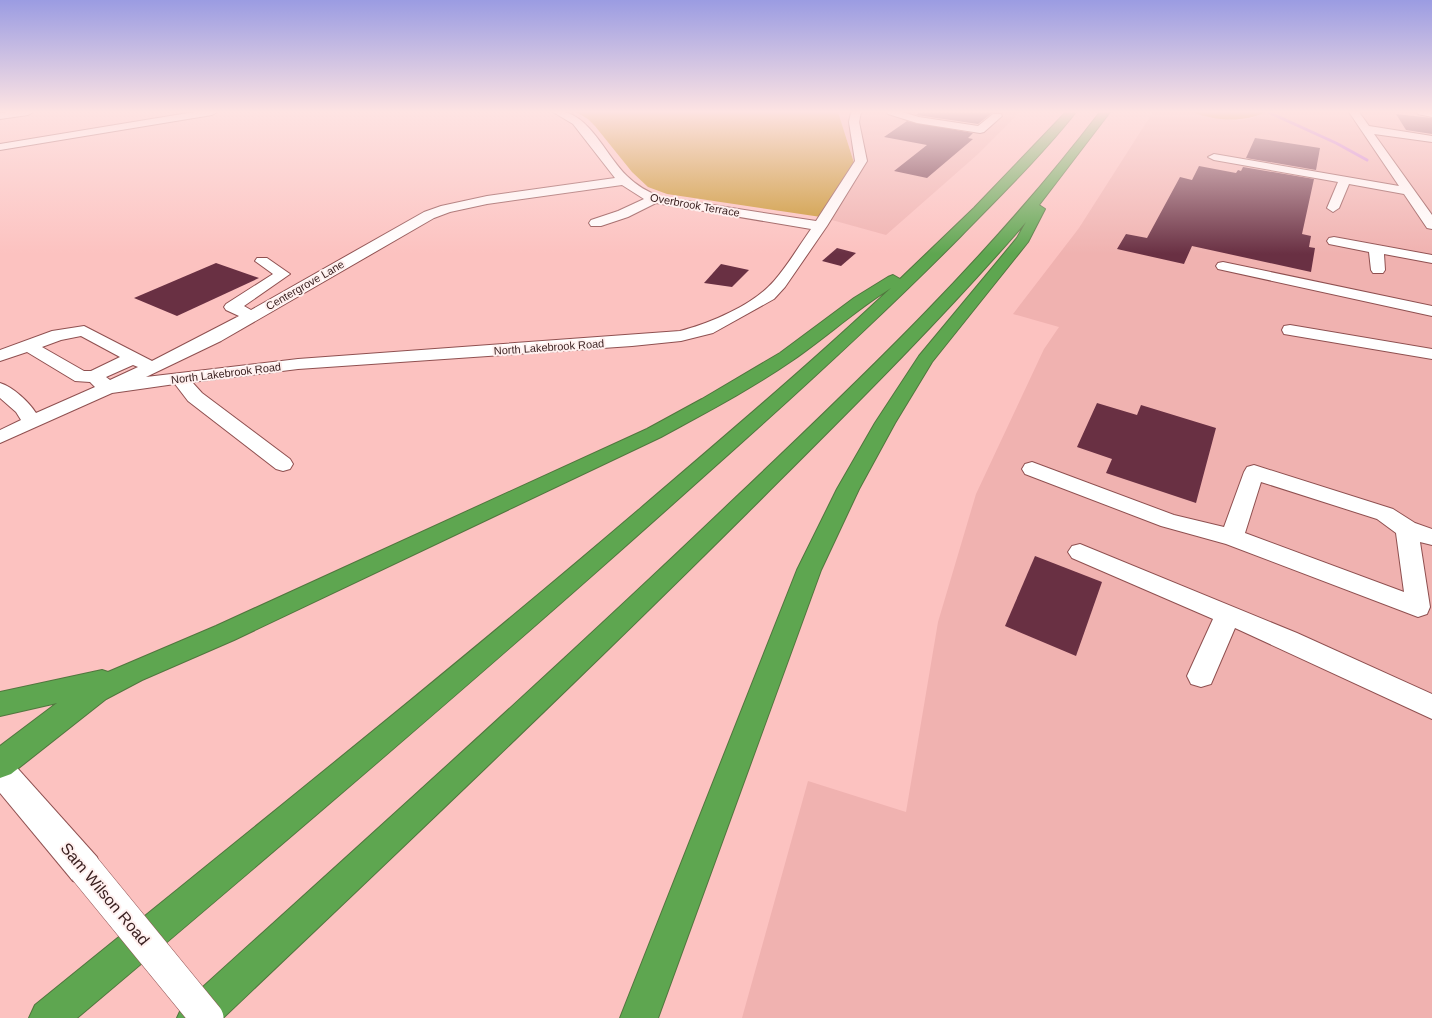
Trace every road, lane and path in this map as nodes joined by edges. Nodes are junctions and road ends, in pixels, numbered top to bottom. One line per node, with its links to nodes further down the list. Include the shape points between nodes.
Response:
1 (607, 160): 9 (street, Overbrook Terrace)
2 (861, 160): 16 (street, North Lakebrook Road)
3 (1027, 160): 18 (highway)
4 (1069, 160): 8 (highway)
5 (1229, 160): 7 (street)
6 (1386, 160): 10 (street)
7 (1345, 179): 10 (street); 13 (street)
8 (1054, 180): 53 (highway, via 901,349 648,597); 55 (highway, via 1023,240 925,360 885,423 848,489 809,570)
9 (624, 181): 12 (street, Overbrook Terrace, via 638,192); 25 (street, Centergrove Lane, via 494,198 437,212 400,230)
10 (1410, 193): 11 (street); 15 (street)
11 (1425, 195)
12 (654, 199): 14 (street, via 623,214); 16 (street, Overbrook Terrace)
13 (1333, 208)
14 (596, 223)
15 (1432, 225)
16 (820, 226): 33 (street, North Lakebrook Road, via 780,284 768,296 707,329 681,336 298,364)
17 (1334, 241): 19 (street)
18 (941, 249): 46 (highway, via 860,301 780,361 716,400 654,433 232,630); 52 (highway, via 782,396 586,569 309,803)
19 (1376, 249): 20 (street); 23 (street)
20 (1432, 259)
21 (262, 261): 25 (street, via 283,274 232,306)
22 (1223, 266): 24 (street)
23 (1378, 270)
24 (1432, 311)
25 (251, 316): 31 (street, Centergrove Lane)
26 (1290, 330): 28 (street)
27 (29, 346): 29 (street); 30 (street, via 58,335 84,331); 32 (street, via 81,377)
28 (1432, 354)
29 (0, 356)
30 (133, 358): 31 (street); 32 (street)
31 (152, 368): 34 (street, Centergrove Lane)
32 (94, 376): 34 (street)
33 (180, 378): 34 (street, North Lakebrook Road); 38 (street, via 195,397)
34 (108, 388): 36 (street, Centergrove Lane)
35 (0, 389): 36 (street, via 24,409)
36 (32, 423): 37 (street, Centergrove Lane)
37 (0, 437)
38 (283, 464)
39 (1032, 469): 41 (street, via 1169,521)
40 (1407, 529): 41 (street, via 1385,514 1254,472); 42 (street); 44 (street)
41 (1232, 537): 44 (street)
42 (1432, 537)
43 (1080, 552): 45 (street)
44 (1427, 610)
45 (1228, 615): 47 (street); 49 (street)
46 (132, 672): 48 (highway); 50 (highway, via 85,699)
47 (1202, 676)
48 (0, 704)
49 (1432, 707)
50 (0, 764)
51 (0, 771): 54 (street, Sam Wilson Road, bridge, via 85,869)
52 (48, 1018)
53 (196, 1018)
54 (207, 1018)
55 (639, 1018)

